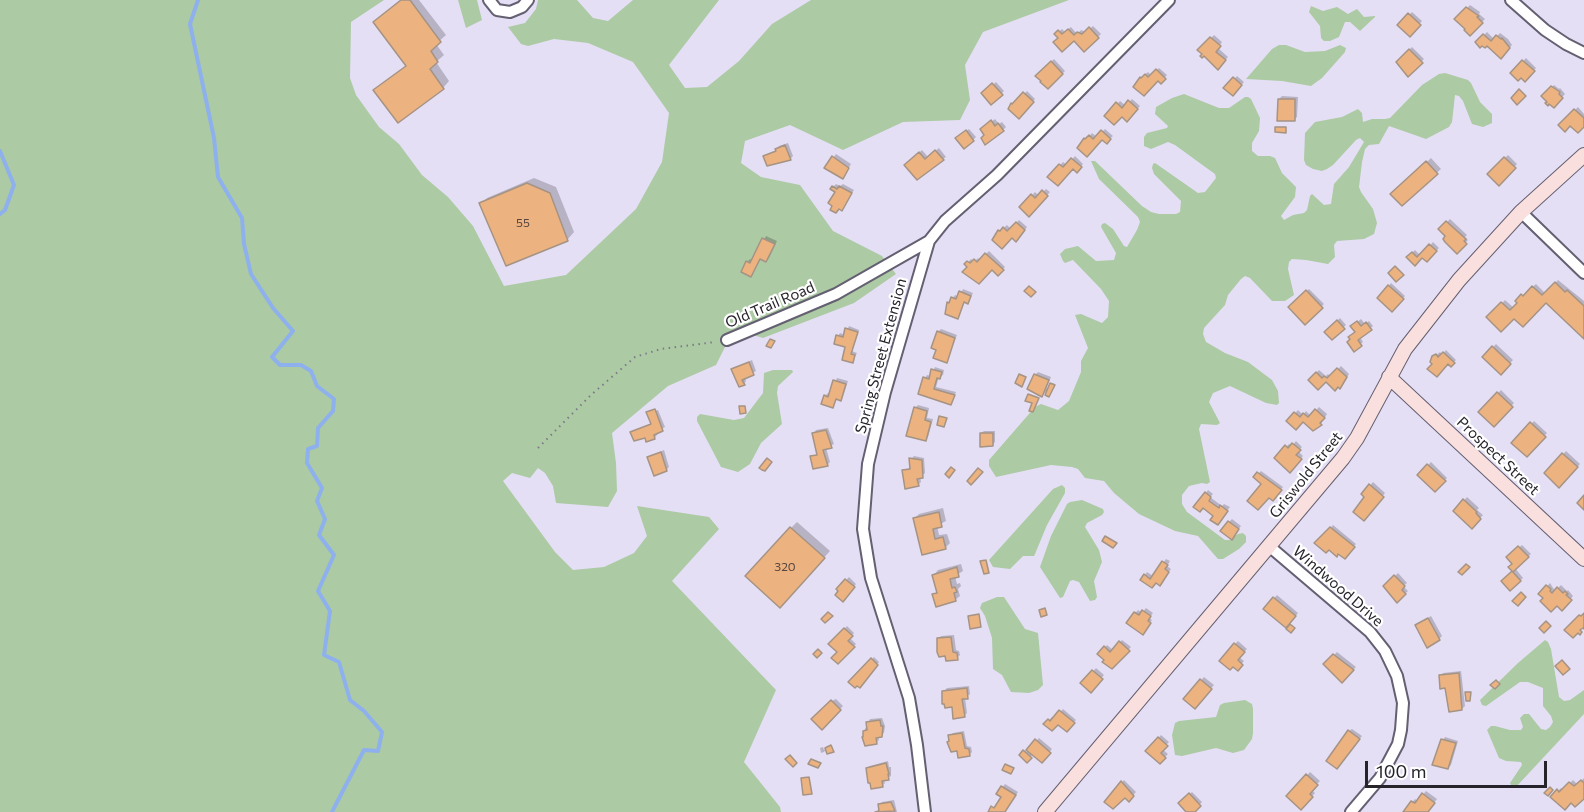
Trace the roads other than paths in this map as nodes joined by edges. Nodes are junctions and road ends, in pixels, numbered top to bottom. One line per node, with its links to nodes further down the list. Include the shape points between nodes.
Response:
1 (489, 0): 2 (street, via 497,10 510,12)
2 (528, 0)
3 (1169, 0): 8 (street, Spring Street Extension)
4 (1511, 0): 5 (street, via 1545,30)
5 (1584, 52)
6 (1584, 155): 7 (main road, Griswold Street)
7 (1521, 212): 9 (street); 11 (main road, Griswold Street, via 1432,312)
8 (929, 241): 10 (street, Old Trail Road, via 836,294); 14 (street, Spring Street Extension, via 868,464 863,529 871,578 909,698)
9 (1584, 273)
10 (727, 340)
11 (1389, 377): 12 (main road, Griswold Street, via 1350,448); 13 (main road, Prospect Street)
12 (1269, 546): 15 (main road, Griswold Street); 16 (street, Windwood Drive, via 1370,632 1397,676 1403,703 1398,744 1380,778)
13 (1584, 559)
14 (925, 812)
15 (1045, 812)
16 (1351, 812)

